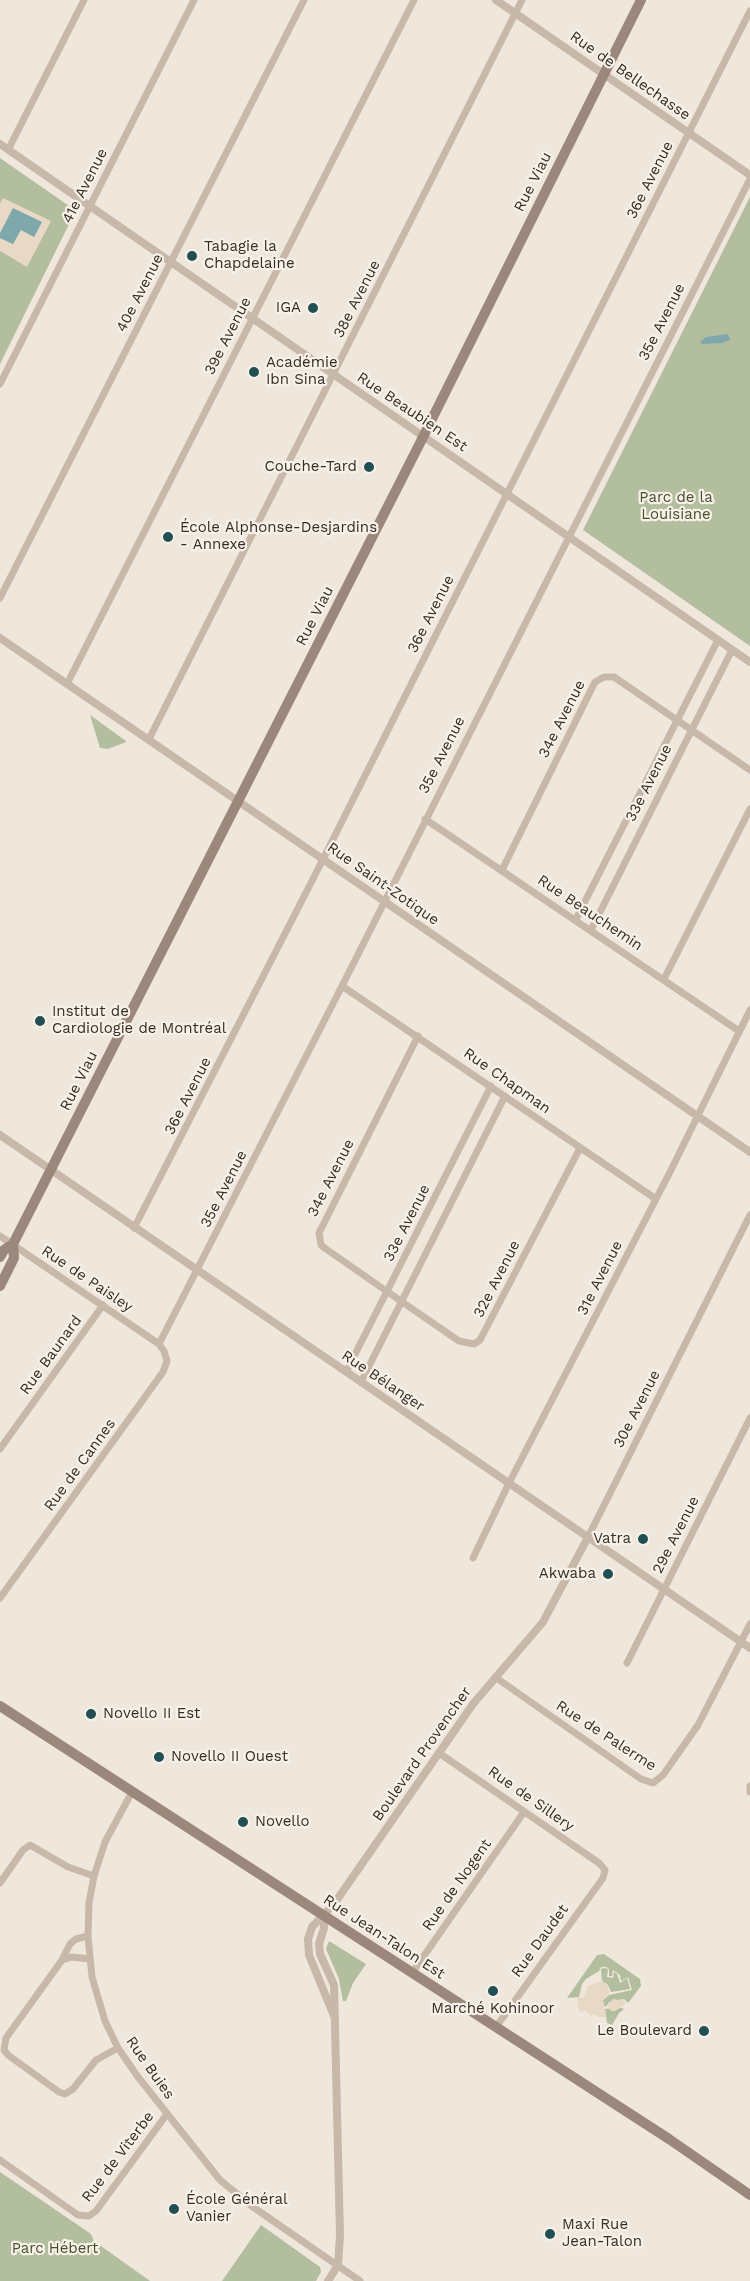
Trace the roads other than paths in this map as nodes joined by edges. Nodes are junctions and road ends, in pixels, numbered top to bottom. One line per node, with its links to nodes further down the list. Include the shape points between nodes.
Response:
1 (84, 0): 13 (street)
2 (194, 0): 15 (street, 41e Avenue)
3 (304, 0): 16 (street, 40e Avenue)
4 (414, 0): 17 (street, 39e Avenue)
5 (496, 0): 9 (street, Rue de Bellechasse)
6 (522, 0): 9 (street, 38e Avenue)
7 (641, 0): 10 (main road, Rue Viau)
8 (750, 11): 11 (street, 36e Avenue)
9 (516, 14): 10 (street, Rue de Bellechasse); 18 (street, 38e Avenue)
10 (603, 74): 11 (street, Rue de Bellechasse); 20 (main road, Rue Viau)
11 (689, 133): 14 (street, Rue de Bellechasse); 21 (street, 36e Avenue)
12 (0, 144): 13 (street, Rue Beaubien Est)
13 (8, 150): 15 (street, Rue Beaubien Est)
14 (750, 177): 22 (street, 35e Avenue)
15 (90, 208): 16 (street, Rue Beaubien Est); 19 (street, 41e Avenue)
16 (171, 263): 17 (street, Rue Beaubien Est); 23 (street, 40e Avenue)
17 (252, 318): 18 (street, Rue Beaubien Est); 28 (street, 39e Avenue)
18 (334, 375): 20 (street, Rue Beaubien Est); 31 (street, 38e Avenue)
19 (0, 384)
20 (423, 435): 21 (street, Rue Beaubien Est); 33 (main road, Rue Viau)
21 (507, 493): 22 (street, Rue Beaubien Est); 36 (street, 36e Avenue)
22 (569, 537): 25 (street, Rue Beaubien Est); 35 (street, 35e Avenue)
23 (0, 598)
24 (0, 638): 28 (street, Rue Saint-Zotique)
25 (718, 640): 26 (street, Rue Beaubien Est); 29 (street, 33e Avenue)
26 (732, 650): 27 (street, Rue Beaubien Est); 30 (street, 33e Avenue)
27 (750, 662)
28 (67, 684): 31 (street, Rue Saint-Zotique)
29 (677, 720): 30 (street, 34e Avenue); 37 (street, 34e Avenue, via 614,677 595,682); 39 (street, 33e Avenue)
30 (691, 730): 32 (street); 40 (street, 33e Avenue)
31 (149, 739): 33 (street, Rue Saint-Zotique)
32 (750, 770)
33 (238, 802): 36 (street, Rue Saint-Zotique); 52 (main road, Rue Viau)
34 (750, 809): 41 (street)
35 (425, 819): 37 (street, Rue Beauchemin); 38 (street, 35e Avenue)
36 (323, 859): 38 (street, Rue Saint-Zotique); 55 (street, 36e Avenue)
37 (502, 870): 39 (street, Rue Beauchemin)
38 (383, 902): 42 (street, 35e Avenue); 48 (street, Rue Saint-Zotique)
39 (576, 919): 40 (street, Rue Beauchemin)
40 (591, 930): 41 (street, Rue Beauchemin)
41 (664, 979): 44 (street, Rue Beauchemin)
42 (342, 986): 45 (street, Rue Chapman); 59 (street, 35e Avenue)
43 (750, 1010): 44 (street, 31e Avenue)
44 (739, 1031): 48 (street, 31e Avenue)
45 (418, 1036): 46 (street, Rue Chapman); 61 (street, 34e Avenue, via 319,1233 321,1245)
46 (491, 1086): 47 (street, Rue Chapman); 61 (street, 33e Avenue)
47 (505, 1096): 50 (street, Rue Chapman); 62 (street, 33e Avenue)
48 (698, 1116): 51 (street, Rue Saint-Zotique); 53 (street, 31e Avenue)
49 (0, 1135): 52 (street, Rue Bélanger)
50 (579, 1148): 53 (street, Rue Chapman); 62 (street, 32e Avenue, via 480,1340 474,1344 459,1341)
51 (750, 1152)
52 (50, 1170): 55 (street, Rue Bélanger); 57 (main road, Rue Viau)
53 (656, 1199): 69 (street, 31e Avenue)
54 (750, 1215): 70 (street, 30e Avenue)
55 (134, 1228): 59 (street, Rue Bélanger)
56 (0, 1236): 57 (street, Rue de Paisley)
57 (13, 1244): 58 (main road); 60 (main road, via 14,1258); 63 (street, Rue de Paisley)
58 (0, 1257)
59 (198, 1271): 64 (street, 35e Avenue); 65 (street, Rue Bélanger)
60 (0, 1286)
61 (388, 1292): 62 (street, 34e Avenue); 65 (street, 33e Avenue)
62 (402, 1302): 66 (street, 33e Avenue)
63 (103, 1305): 64 (street, Rue de Paisley); 68 (street, Rue Baunard)
64 (159, 1344): 73 (street, Rue de Cannes, via 167,1361 164,1372)
65 (346, 1372): 66 (street, Rue Bélanger)
66 (360, 1382): 69 (street, Rue Bélanger)
67 (750, 1418): 72 (street, 29e Avenue)
68 (0, 1449)
69 (509, 1483): 70 (street, Rue Bélanger); 71 (street, 31e Avenue)
70 (588, 1537): 72 (street, Rue Bélanger); 74 (street, 30e Avenue)
71 (473, 1558)
72 (664, 1590): 76 (street, Rue Bélanger); 78 (street, 29e Avenue)
73 (0, 1598)
74 (549, 1614): 79 (street, Boulevard Provencher)
75 (750, 1624): 76 (street)
76 (741, 1642): 77 (street, Rue Bélanger); 79 (street, Rue de Palerme, via 698,1725 653,1783 641,1779)
77 (750, 1648)
78 (627, 1663)
79 (495, 1677): 81 (street, Boulevard Provencher)
80 (0, 1706): 83 (main road, Rue Jean-Talon Est)
81 (439, 1753): 85 (street, Rue de Sillery); 89 (street, Boulevard Provencher)
82 (750, 1786): 84 (street)
83 (132, 1792): 87 (street, Rue Buies, via 109,1833); 89 (main road, Rue Jean-Talon Est)
84 (750, 1792)
85 (524, 1812): 86 (street, Rue de Sillery); 93 (street, Rue de Nogent)
86 (605, 1870): 94 (street, Rue Daudet)
87 (94, 1876): 88 (street, via 68,1867 30,1845); 90 (street, Rue Buies)
88 (0, 1882)
89 (324, 1916): 93 (main road, Rue Jean-Talon Est); 99 (street, Boulevard Provencher, via 312,1927 308,1948 334,2016)
90 (88, 1936): 91 (street, Rue Buies); 92 (street, via 73,1941)
91 (90, 1959): 92 (street); 95 (street, Rue Buies, via 97,1997)
92 (62, 1960): 95 (street, via 6,2038 5,2053 65,2094 73,2090 96,2060)
93 (412, 1973): 94 (main road, Rue Jean-Talon Est)
94 (496, 2027): 98 (main road, Rue Jean-Talon Est)
95 (118, 2048): 96 (street, Rue Buies)
96 (167, 2115): 97 (street, Rue de Viterbe, via 89,2216 78,2215); 99 (street, Rue Buies, via 229,2187)
97 (0, 2160)
98 (750, 2195)
99 (338, 2265): 100 (street, Boulevard Provencher); 101 (street, Rue Buies)
100 (328, 2281)
101 (360, 2281)

